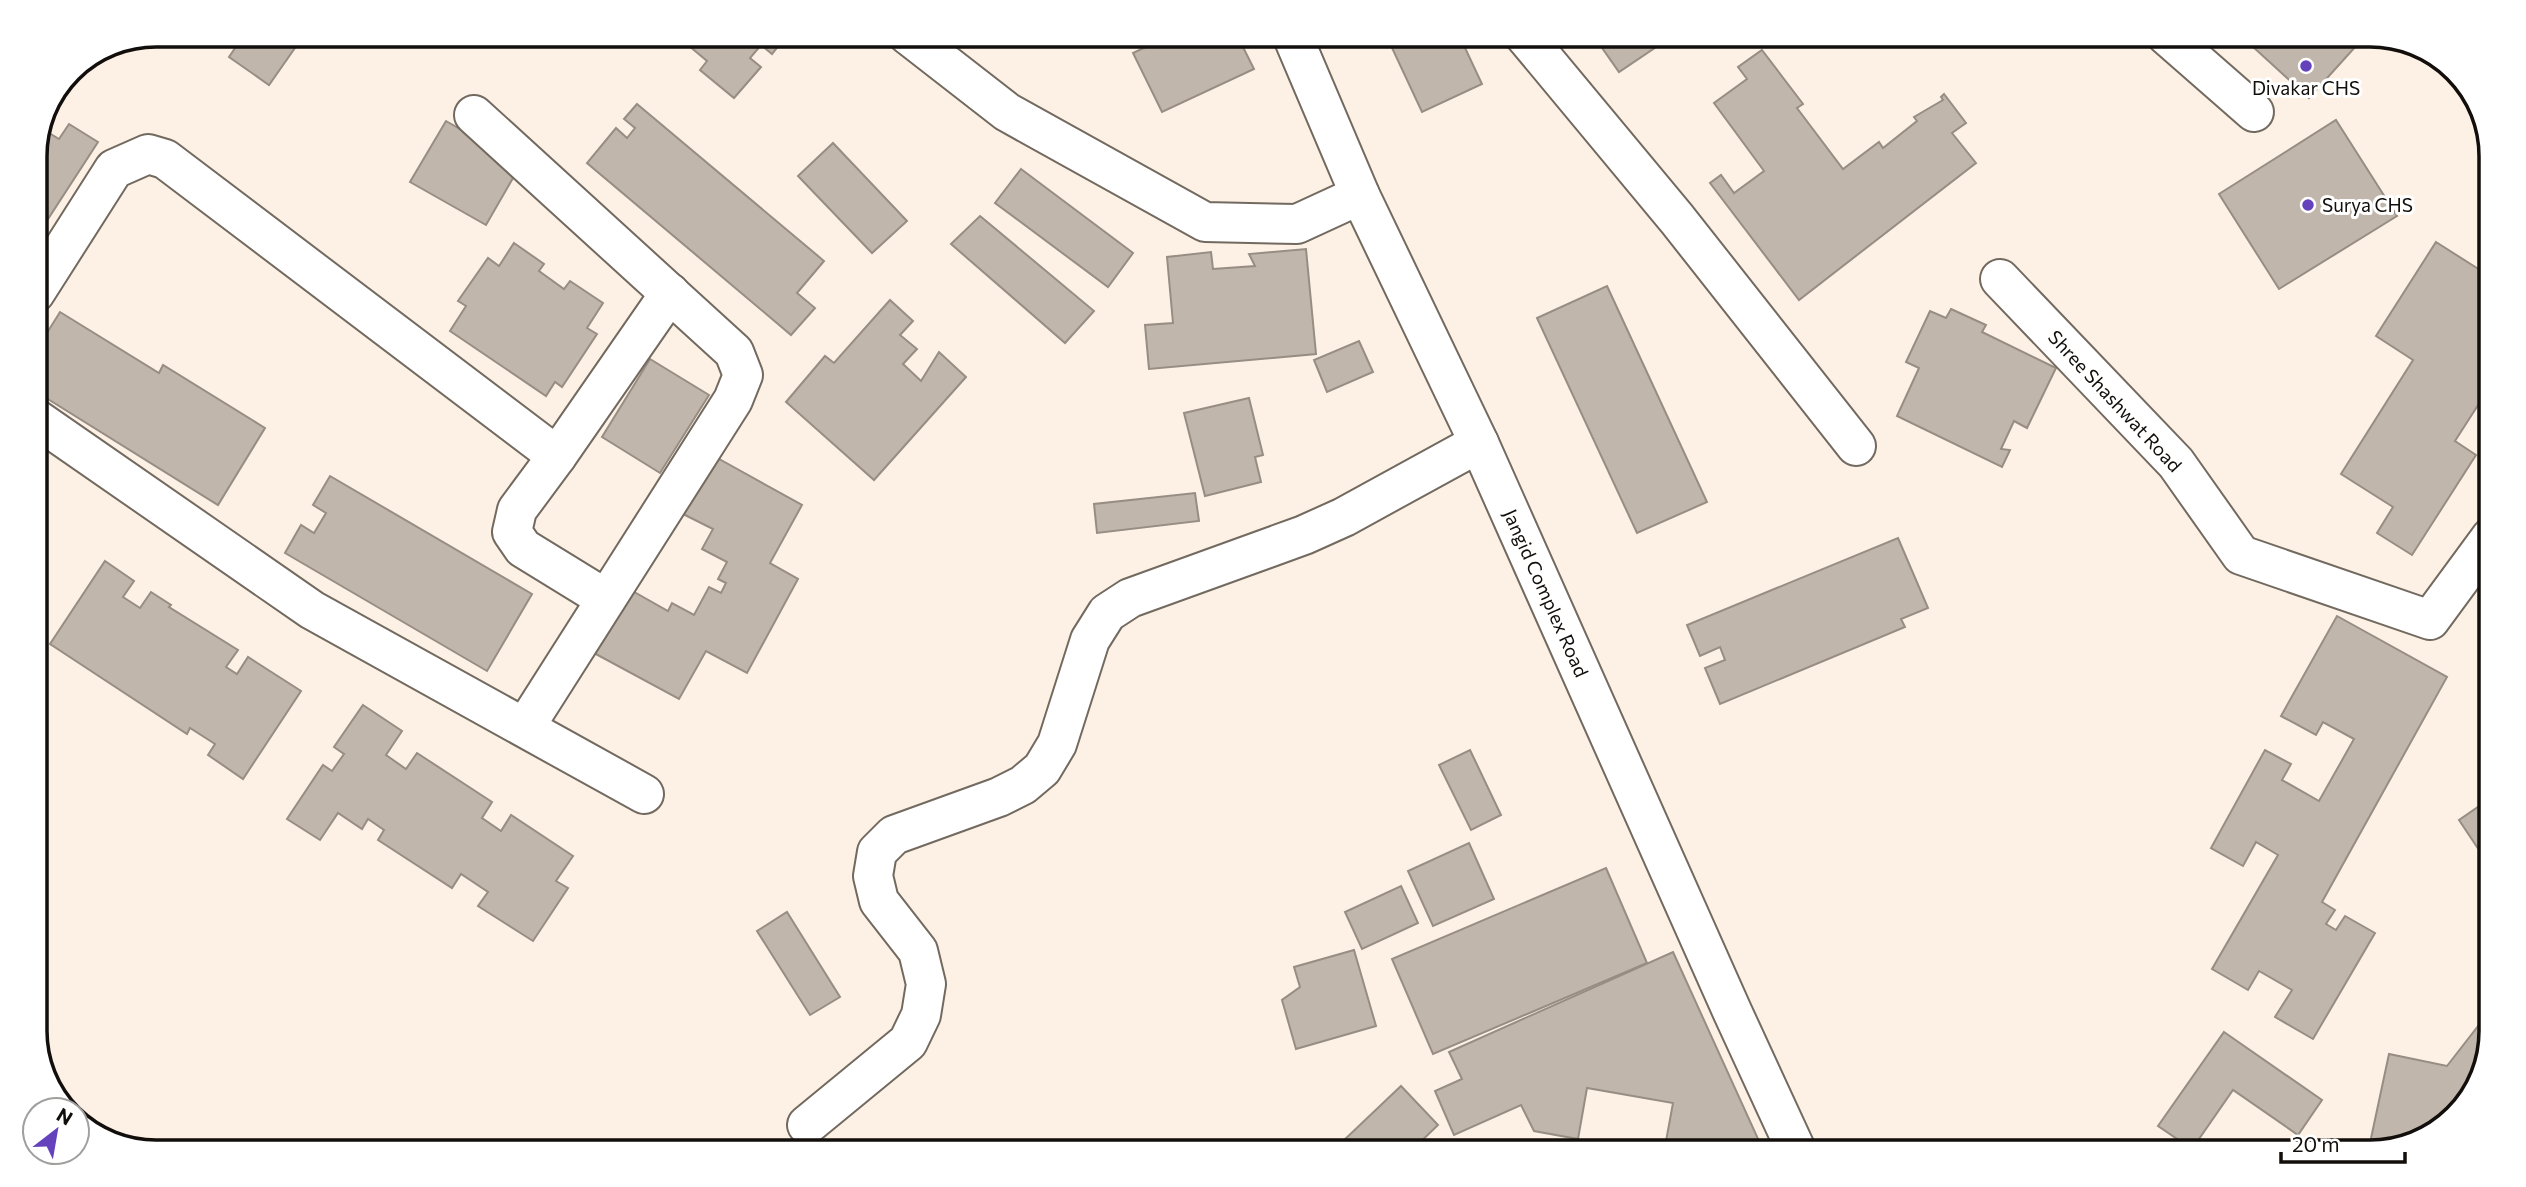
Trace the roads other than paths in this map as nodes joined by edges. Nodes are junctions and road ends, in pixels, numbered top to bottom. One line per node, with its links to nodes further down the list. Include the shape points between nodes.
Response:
1 (923, 47): 7 (street, via 1007,112 1206,222 1297,224)
2 (1297, 47): 7 (street, Jangid Complex Road)
3 (1534, 47): 13 (street)
4 (2180, 47): 5 (street)
5 (2254, 112)
6 (474, 114): 10 (street)
7 (1360, 195): 12 (street, Jangid Complex Road)
8 (47, 274): 14 (street, via 114,169 148,154 165,159)
9 (2000, 279): 15 (street, Shree Shashwat Road, via 2176,463 2241,555 2430,620)
10 (670, 293): 14 (street); 16 (street, via 734,352 743,375 733,400)
11 (47, 426): 17 (street, via 312,610)
12 (1479, 443): 19 (street, via 1344,517 1130,598 1107,613 1090,640 1057,744 1042,769 999,797 894,835 877,852 873,876 879,901 918,951 926,984 921,1015 908,1042); 20 (street, Jangid Complex Road)
13 (1856, 446)
14 (556, 456): 16 (street, via 517,510 512,532 523,548)
15 (2479, 553)
16 (606, 599): 17 (street)
17 (525, 727): 18 (street)
18 (644, 794)
19 (807, 1125)
20 (1791, 1140)

